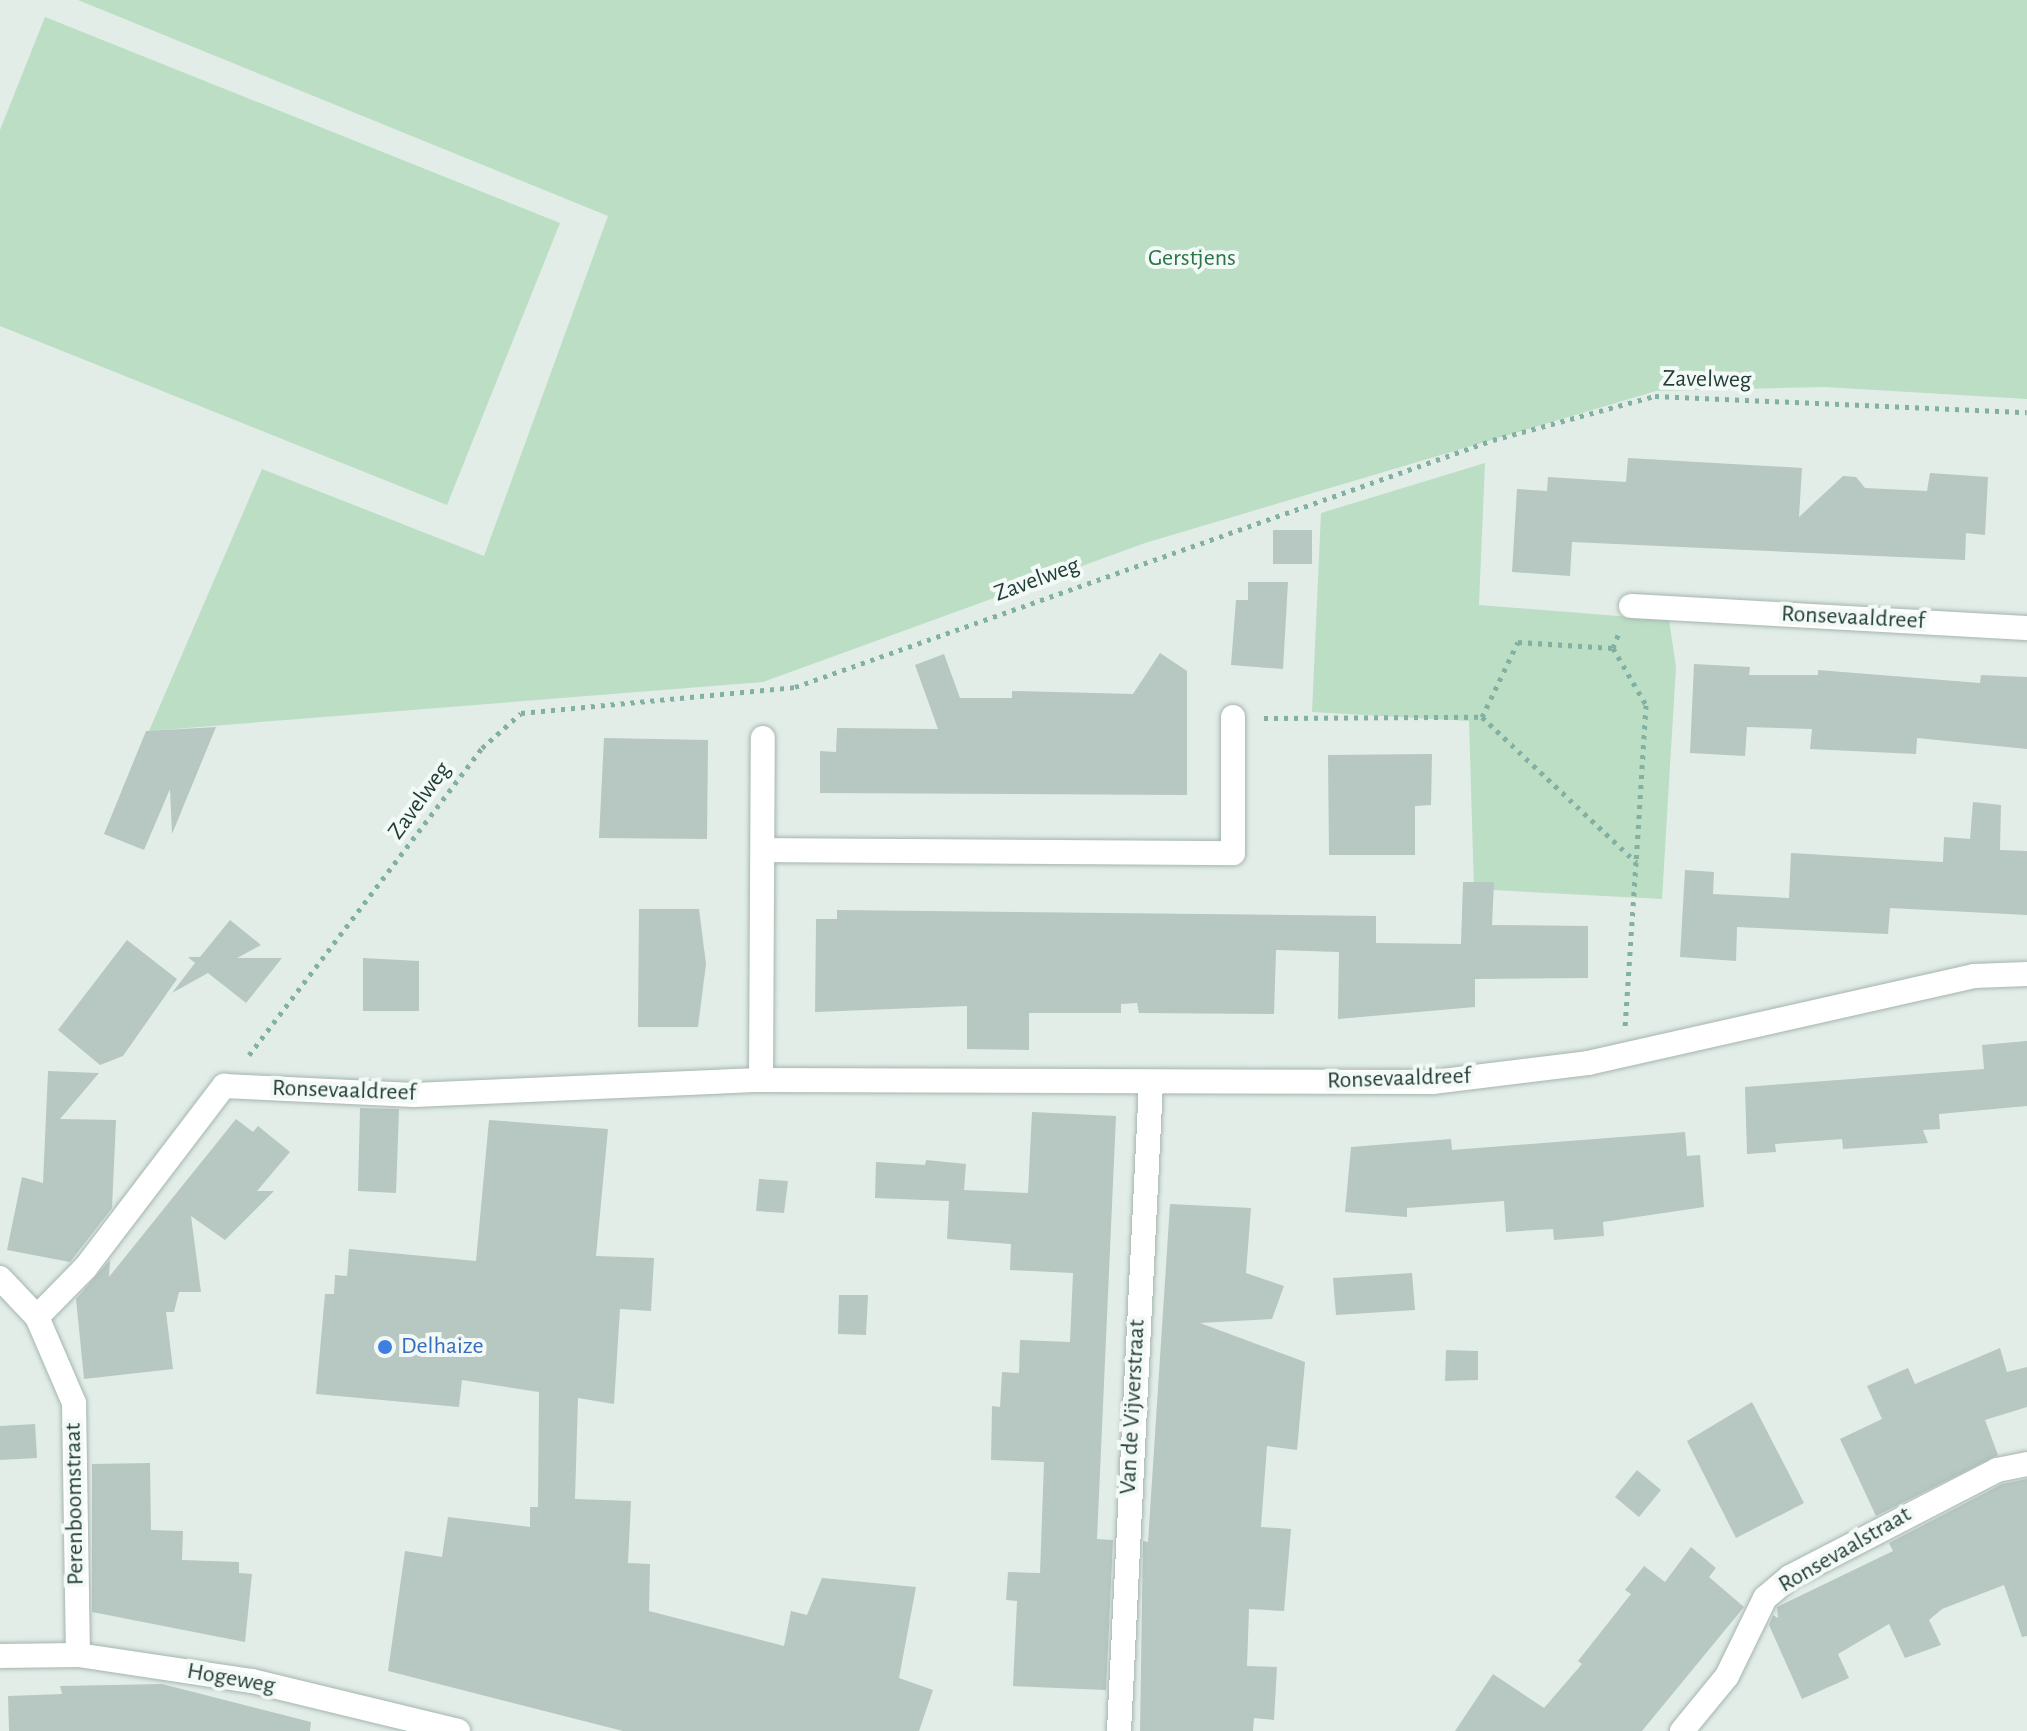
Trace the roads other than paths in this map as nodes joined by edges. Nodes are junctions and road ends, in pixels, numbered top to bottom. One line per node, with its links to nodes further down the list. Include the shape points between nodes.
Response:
1 (1631, 606): 2 (street, Ronsevaaldreef)
2 (2027, 628)
3 (1233, 717): 5 (street, via 1233,853)
4 (763, 738): 5 (street)
5 (763, 850): 7 (street)
6 (2027, 974): 8 (street, Ronsevaaldreef, via 1974,976 1623,1055 1434,1082)
7 (761, 1080): 8 (street, Ronsevaaldreef); 10 (street, Ronsevaaldreef, via 414,1095 224,1086 86,1267)
8 (1151, 1083): 15 (street, Van de Vijverstraat)
9 (0, 1278): 10 (street, Perenboomstraat)
10 (37, 1317): 12 (street, Perenboomstraat, via 74,1403)
11 (2027, 1464): 16 (street, Ronsevaalstraat, via 1997,1470 1790,1577 1765,1598 1727,1676)
12 (78, 1655): 13 (street, Hogeweg); 14 (street, Hogeweg, via 252,1681)
13 (0, 1656)
14 (458, 1731)
15 (1119, 1731)
16 (1682, 1731)

